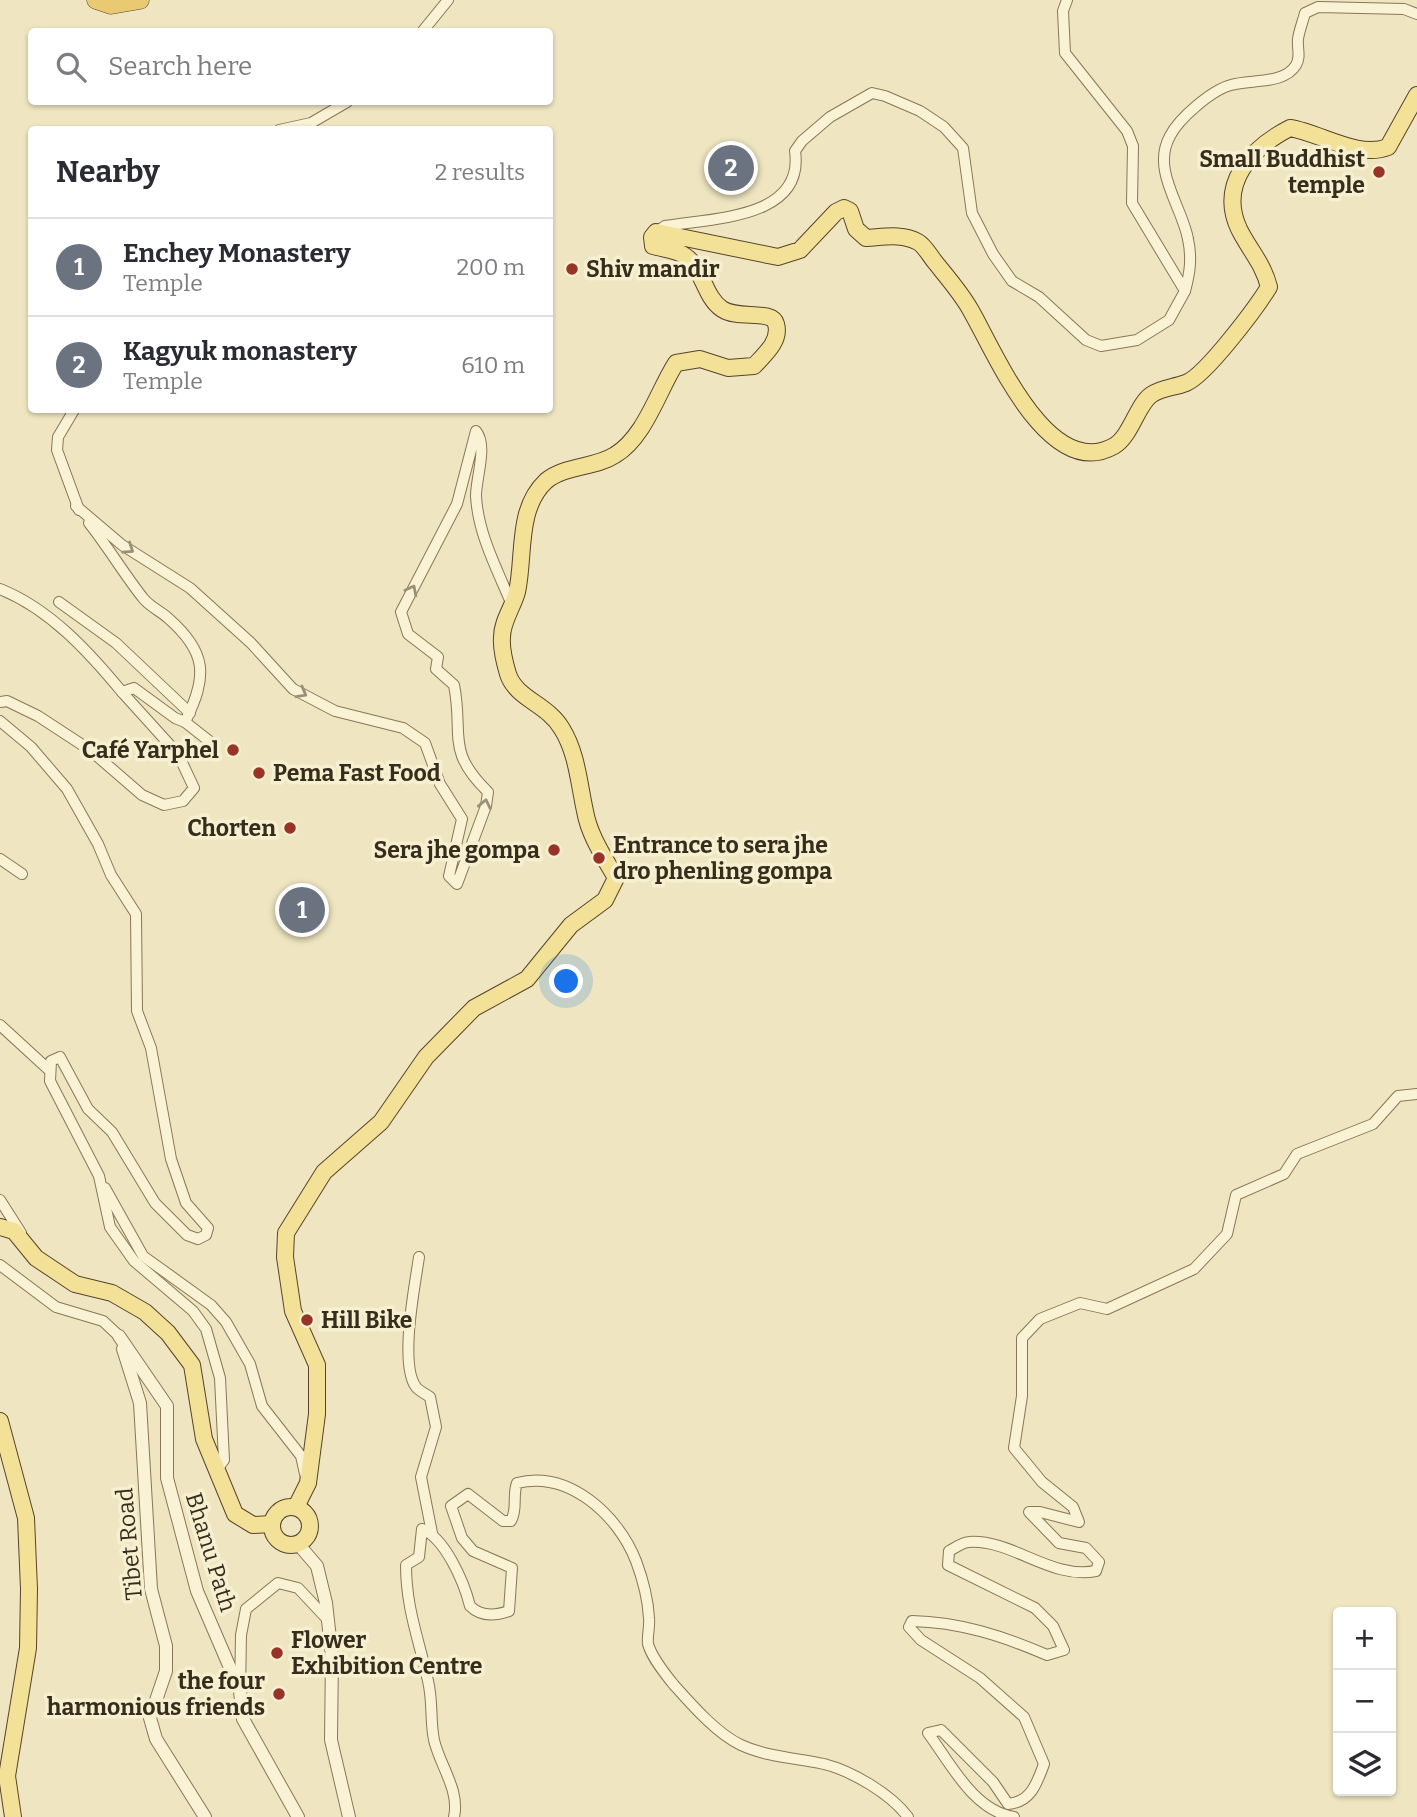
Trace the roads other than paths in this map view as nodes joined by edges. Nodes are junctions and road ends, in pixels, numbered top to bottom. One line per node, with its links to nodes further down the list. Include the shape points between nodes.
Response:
1 (96, 0): 2 (highway, via 111,5)
2 (140, 0)
3 (448, 0): 6 (street)
4 (1067, 0): 11 (street, via 1063,11 1065,53 1127,131 1133,146 1132,203)
5 (1417, 14): 11 (street, via 1404,9 1318,7 1306,13 1294,69 1275,79 1213,92 1170,136 1164,161 1171,197 1188,236 1191,269)
6 (426, 28)
7 (1417, 95): 10 (main road, via 1388,148 1374,153 1290,128 1260,147 1236,176 1231,197 1239,228 1263,265 1269,287 1239,329 1187,383 1148,397 1116,445 1098,452 1081,450 1046,433 990,349 970,308 920,243 903,236 866,238 844,208 800,250 778,257)
8 (342, 105): 9 (street)
9 (297, 126)
10 (656, 232): 11 (street, via 665,226 762,208 783,196 793,183 795,151 802,141 830,117 872,93 920,111 944,127 963,148 972,213 993,254 1012,281 1039,297 1086,340 1101,346 1137,340 1169,320); 16 (main road, via 653,246 686,256 723,310 737,316 767,314 774,319 777,327 772,347 754,366 728,368 700,359 677,363 642,426 618,454 547,480 525,517)
11 (1185, 291)
12 (72, 413): 13 (street, via 58,437 57,450)
13 (76, 506): 16 (street, one-way to 16, via 122,545 190,588 293,689 335,711 403,729 425,743 440,784 462,819 449,876 457,884 488,792 459,755 454,685 436,669 438,656 408,634 401,612 457,503 477,431 481,446 478,523); 19 (street, via 145,601 193,643 202,670)
14 (0, 589): 17 (street, via 77,641)
15 (59, 602): 19 (street, via 116,643)
16 (512, 605): 40 (main road, via 502,637 508,675 516,690 546,708 563,730 592,834 616,878 605,900 571,925 527,979 474,1008 426,1056 381,1122 324,1172 286,1233 292,1311 317,1365 317,1414)
17 (122, 692): 18 (street, via 178,754 194,788 183,801 164,805 142,795 90,750 38,716); 19 (street, via 134,688 174,718)
18 (0, 702)
19 (188, 717): 21 (street)
20 (0, 721): 25 (street, via 31,747 66,789 136,914 137,1011 150,1048 171,1159 186,1203 208,1228 206,1235 198,1239 187,1236 155,1202 112,1132 88,1109 60,1058 51,1061)
21 (213, 744)
22 (0, 859): 23 (street)
23 (22, 874)
24 (0, 1025): 25 (street)
25 (48, 1069): 27 (street)
26 (1417, 1094): 53 (street, via 1398,1096 1373,1124 1297,1154 1284,1174 1236,1195 1227,1234 1194,1269 1107,1309 1080,1303 1040,1319 1022,1338 1022,1396 1014,1448 1042,1482 1073,1507 1079,1522 1029,1512 1059,1543 1086,1548 1099,1562 1096,1571 1077,1575 968,1542 949,1551 948,1565 1035,1608 1054,1626 1064,1650 1047,1656 1009,1638 945,1622 912,1621 909,1627 921,1640 980,1678 1024,1717 1044,1764 1034,1791 1018,1803 1008,1804 993,1782 941,1730 928,1733 978,1800 998,1815)
27 (99, 1176): 33 (street, via 143,1256); 34 (street, via 110,1227 134,1261 193,1311)
28 (0, 1200): 30 (street)
29 (0, 1227): 30 (main road, via 14,1231)
30 (30, 1247): 39 (main road, via 36,1258 75,1284 112,1293 145,1312 168,1333 192,1365 204,1439)
31 (419, 1256): 43 (street, via 409,1320 410,1373 417,1388 430,1397 436,1427 421,1477)
32 (0, 1265): 35 (street, via 56,1307 103,1321)
33 (211, 1305): 34 (street); 40 (street, via 250,1364 262,1406 302,1456)
34 (206, 1329): 39 (street, via 220,1378 224,1460)
35 (119, 1336): 46 (street, Bhanu Path, via 167,1406 167,1478 197,1591); 48 (street, Tibet Road, via 140,1403 151,1589 166,1646 166,1671 150,1718 156,1739)
36 (0, 1421): 38 (main road)
37 (0, 1451): 38 (street)
38 (14, 1464): 47 (main road, via 26,1518 29,1589 25,1669 7,1776)
39 (215, 1472): 42 (main road, via 235,1514 253,1525)
40 (308, 1483): 41 (main road)
41 (296, 1507): 42 (main road, via 280,1510); 44 (main road, via 311,1525)
42 (272, 1524): 44 (main road, via 279,1541)
43 (432, 1533): 51 (street, via 422,1530 419,1557 406,1565 406,1600 429,1683 434,1737 455,1793); 52 (street, via 470,1606 477,1613 498,1615 511,1607 512,1568 473,1551 462,1538 451,1506 468,1494 503,1521 511,1521 517,1483 530,1479 578,1490 602,1510 636,1561 649,1617 648,1644 674,1685 738,1744 849,1774 890,1798)
44 (299, 1545): 45 (street, via 317,1566)
45 (329, 1622): 46 (street, via 299,1588 278,1583 246,1609); 50 (street, via 331,1741)
46 (240, 1691): 49 (street, Bhanu Path, via 243,1719)
47 (13, 1817)
48 (205, 1817)
49 (298, 1817)
50 (349, 1817)
51 (454, 1817)
52 (908, 1817)
53 (1014, 1817)

